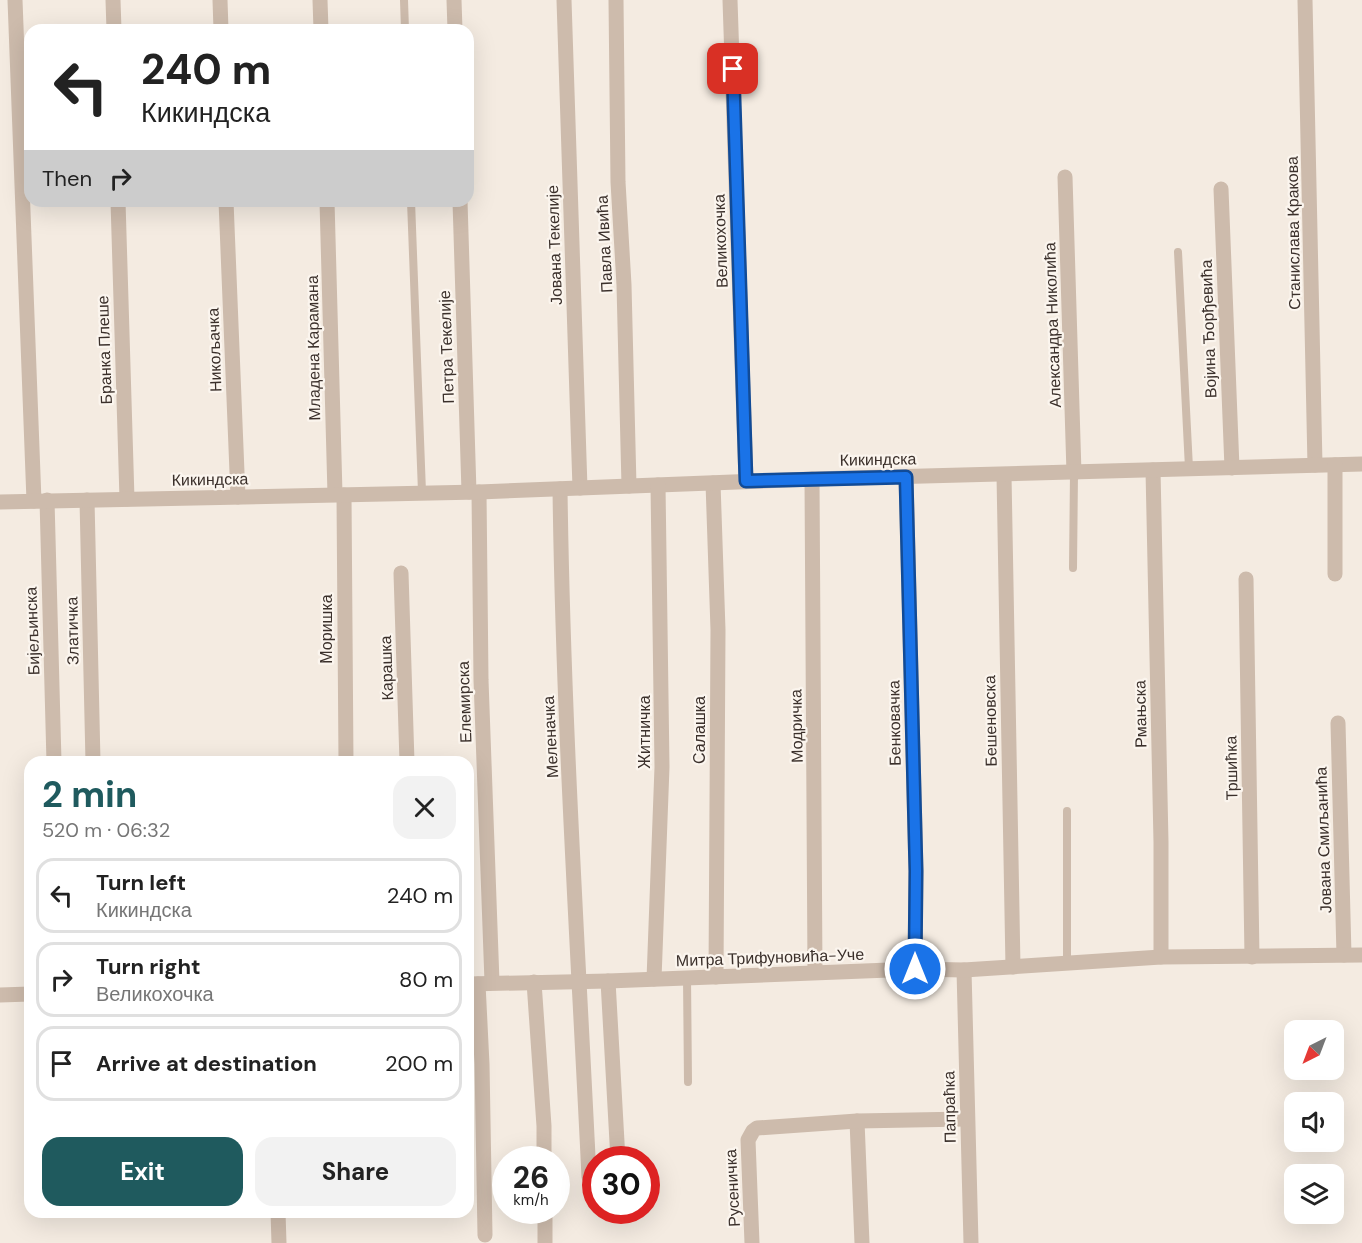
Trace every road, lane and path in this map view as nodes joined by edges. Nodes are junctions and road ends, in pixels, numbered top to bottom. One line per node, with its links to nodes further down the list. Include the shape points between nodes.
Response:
1 (15, 0): 17 (street, Бијељинска)
2 (113, 0): 11 (street)
3 (220, 0): 12 (street)
4 (320, 0): 13 (street)
5 (404, 0): 14 (lane)
6 (454, 0): 15 (street)
7 (564, 0): 40 (street, Јована Текелије)
8 (616, 0): 39 (street, Павла Ивића)
9 (730, 0): 36 (street, Великохочка)
10 (1305, 0): 27 (street, Станислава Кракова)
11 (114, 24)
12 (221, 24)
13 (321, 24)
14 (405, 24)
15 (455, 24)
16 (1065, 177): 32 (street, Александра Николића)
17 (24, 180)
18 (1221, 189): 30 (street, Војина Ђорђевића)
19 (25, 207): 47 (street, Бијељинска)
20 (117, 207): 46 (street, Бранка Плеше)
21 (226, 207): 45 (street, Никољачка)
22 (327, 207): 44 (street, Младена Карамана)
23 (411, 207): 42 (lane)
24 (460, 207): 43 (street, Петра Текелије)
25 (1178, 252): 29 (lane, Војина Ђорђевића)
26 (1362, 464): 28 (street, Кикиндска)
27 (1315, 465): 28 (street, Кикиндска); 30 (street, Кикиндска)
28 (1335, 465): 52 (street)
29 (1189, 468): 30 (street, Кикиндска); 31 (street, Кикиндска)
30 (1232, 468)
31 (1153, 470): 32 (street, Кикиндска); 62 (street, Рмањска)
32 (1074, 473): 33 (street, Кикиндска); 50 (lane)
33 (1004, 475): 34 (street, Кикиндска); 65 (street, Бешеновска)
34 (906, 477): 35 (street, Кикиндска); 66 (street, Бенковачка)
35 (813, 479): 36 (street, Кикиндска); 68 (street, Модричка)
36 (746, 481): 37 (street, Кикиндска)
37 (713, 483): 38 (street, Кикиндска); 70 (street, Салашка, via 718,630)
38 (658, 485): 39 (street, Кикиндска); 71 (street, Житничка, via 662,766)
39 (629, 486): 40 (street, Кикиндска)
40 (580, 488): 41 (street, Кикиндска)
41 (560, 489): 43 (street, Кикиндска); 74 (street, Меленачка, via 561,589)
42 (422, 492): 43 (street, Кикиндска); 44 (street, Кикиндска)
43 (474, 492): 75 (street, Елемирска, via 481,680)
44 (339, 495): 45 (street, Кикиндска); 57 (street, Моришка)
45 (238, 497): 46 (street, Кикиндска)
46 (127, 499): 48 (street, Кикиндска)
47 (40, 500): 48 (street, Кикиндска); 49 (street, Кикиндска); 55 (street, Бијељинска)
48 (87, 500): 56 (street, Златичка)
49 (0, 502)
50 (1073, 567)
51 (401, 573): 58 (street, Карашка)
52 (1335, 574)
53 (1246, 579): 63 (street, Тршићка)
54 (1338, 723): 60 (street, Јована Смиљанића)
55 (54, 756)
56 (93, 756)
57 (346, 756)
58 (407, 756)
59 (1067, 811): 64 (lane)
60 (1344, 955): 61 (street, Митра Трифуновића-Уче); 63 (street, Митра Трифуновића-Уче)
61 (1362, 955)
62 (1161, 957): 63 (street, Митра Трифуновића-Уче); 64 (street, Митра Трифуновића-Уче)
63 (1252, 957)
64 (1067, 963): 65 (street, Митра Трифуновића-Уче)
65 (1013, 967): 67 (street, Митра Трифуновића-Уче)
66 (915, 969): 67 (street, Митра Трифуновића-Уче); 68 (street, Митра Трифуновића-Уче)
67 (964, 970): 79 (street, Папраћка)
68 (815, 972): 70 (street, Митра Трифуновића-Уче)
69 (687, 977): 70 (street, Митра Трифуновића-Уче); 71 (street, Митра Трифуновића-Уче); 78 (lane)
70 (716, 977)
71 (654, 979): 72 (street, Митра Трифуновића-Уче)
72 (608, 981): 74 (street, Митра Трифуновића-Уче); 83 (street)
73 (534, 982): 74 (street, Митра Трифуновића-Уче); 75 (street, Митра Трифуновића-Уче); 81 (street)
74 (580, 982): 82 (street, Меленачка)
75 (479, 983): 86 (street, Елемирска)
76 (0, 994): 77 (street)
77 (24, 994)
78 (688, 1082)
79 (966, 1119): 80 (street, Русеничка); 91 (street, Папраћка)
80 (857, 1121): 89 (street, Русеничка, via 753,1131 748,1140); 90 (street)
81 (544, 1146)
82 (588, 1146)
83 (617, 1146)
84 (278, 1218): 87 (street)
85 (544, 1224): 88 (street)
86 (485, 1235)
87 (279, 1243)
88 (545, 1243)
89 (752, 1243)
90 (862, 1243)
91 (971, 1243)

